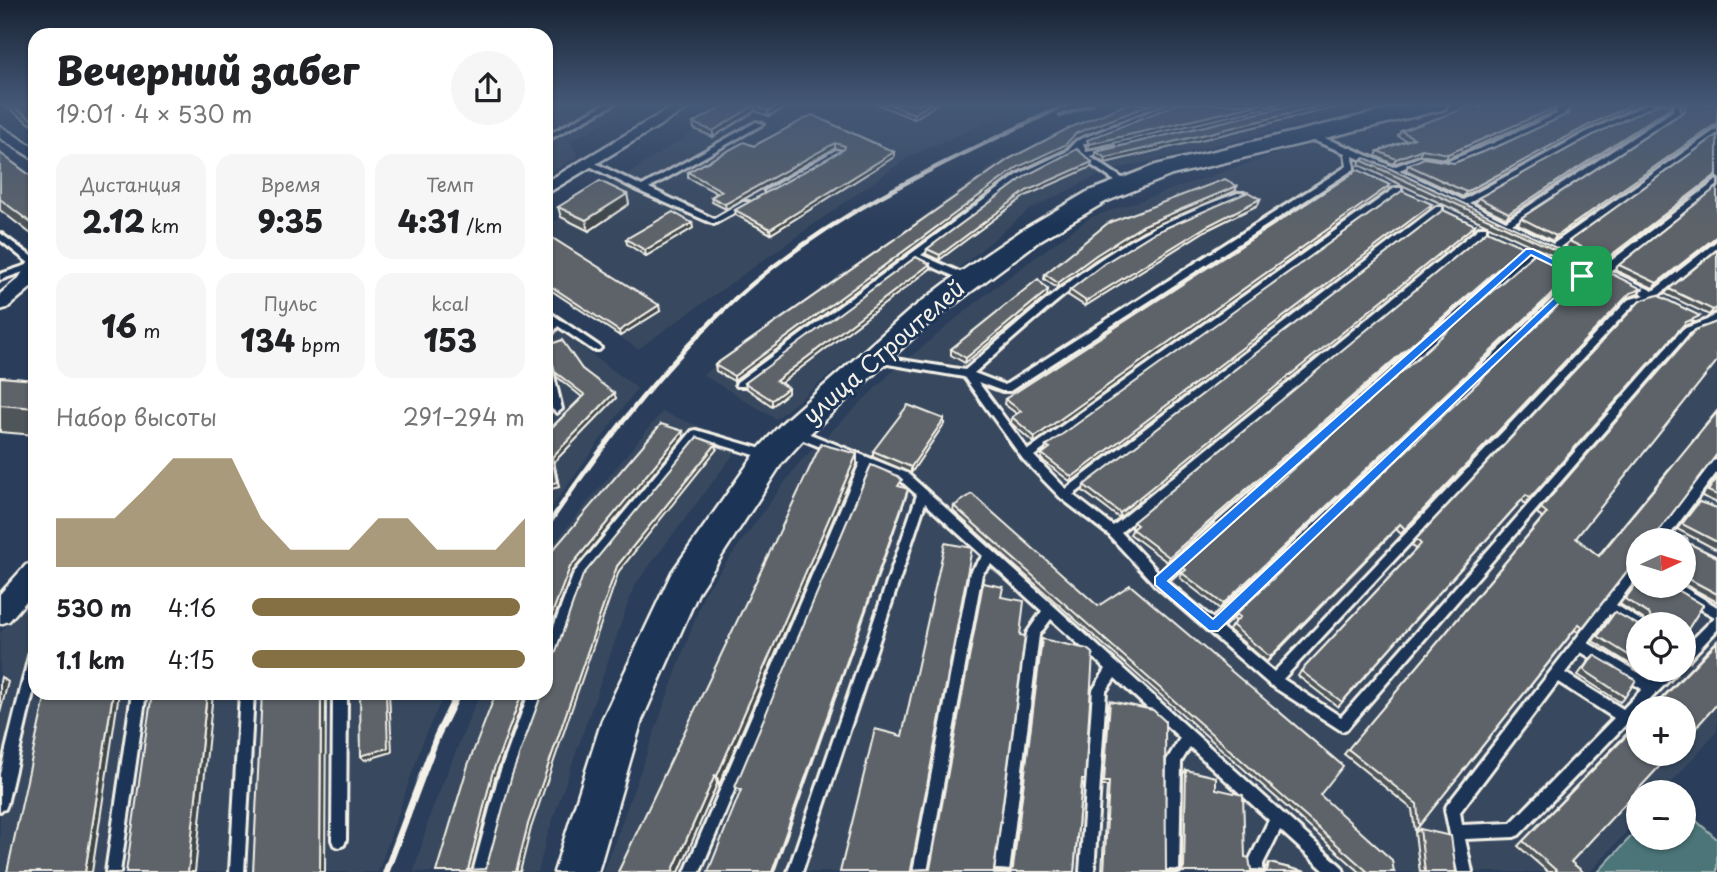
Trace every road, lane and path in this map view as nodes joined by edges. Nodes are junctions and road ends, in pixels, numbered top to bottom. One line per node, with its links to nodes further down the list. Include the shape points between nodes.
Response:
1 (621, 145): 15 (street)
2 (722, 145): 23 (lane)
3 (1077, 145): 37 (lane, via 1069,154 1022,176)
4 (1080, 145): 14 (lane)
5 (1268, 145): 20 (main road, улица Строителей)
6 (1334, 145): 12 (lane)
7 (1492, 145): 17 (lane, via 1447,164 1420,159)
8 (1570, 145): 27 (lane)
9 (1627, 145): 30 (lane)
10 (1698, 145): 36 (lane)
11 (1124, 146): 14 (lane)
12 (1348, 150): 16 (lane); 17 (lane)
13 (839, 152): 23 (lane, via 714,222)
14 (1083, 155): 20 (lane)
15 (590, 164): 22 (street); 23 (lane)
16 (1351, 167): 18 (lane); 53 (lane, via 1006,389)
17 (1393, 170): 27 (lane)
18 (1363, 173)
19 (1717, 182): 40 (lane)
20 (1125, 184): 43 (main road, улица Строителей, via 1033,234)
21 (1386, 184): 24 (lane)
22 (553, 185)
23 (642, 189)
24 (1398, 190): 25 (lane); 59 (lane)
25 (1409, 194)
26 (1241, 195): 53 (lane, via 1134,242 1066,289)
27 (1464, 203): 30 (lane)
28 (1450, 214): 63 (lane, via 1434,206)
29 (1472, 224): 31 (lane)
30 (1507, 224): 36 (lane)
31 (1483, 229): 32 (lane); 65 (lane)
32 (1494, 235)
33 (0, 236): 38 (lane)
34 (1717, 244): 44 (lane)
35 (1518, 246): 68 (lane, via 1535,254)
36 (1555, 247): 40 (lane)
37 (913, 255): 43 (lane); 54 (lane)
38 (28, 259)
39 (28, 267): 41 (lane)
40 (1605, 270): 44 (lane); 77 (lane, via 1577,274)
41 (0, 277)
42 (28, 278): 46 (street)
43 (968, 279): 52 (main road, улица Строителей)
44 (1654, 295): 45 (lane); 83 (lane, via 1631,302)
45 (1665, 300)
46 (0, 304)
47 (553, 318): 49 (lane)
48 (1711, 320): 83 (lane, via 1686,331 1342,725)
49 (557, 321): 50 (lane); 51 (lane)
50 (553, 326)
51 (596, 348)
52 (874, 359): 53 (lane); 57 (main road, улица Строителей)
53 (967, 374): 59 (lane)
54 (741, 384)
55 (553, 393): 56 (lane)
56 (557, 409)
57 (793, 431): 58 (main road, улица Строителей); 60 (lane)
58 (771, 456): 80 (lane, via 696,434 578,577); 100 (main road, улица Строителей, via 685,583 622,720)
59 (1027, 456): 63 (lane)
60 (866, 461): 62 (lane, via 903,476); 101 (lane)
61 (1716, 467): 64 (lane)
62 (923, 494): 66 (lane); 102 (lane)
63 (1065, 495): 65 (lane)
64 (1673, 528)
65 (1113, 533): 68 (lane)
66 (991, 556): 72 (lane); 103 (lane, via 976,572)
67 (28, 581): 73 (street)
68 (1159, 581): 77 (lane)
69 (1626, 583): 71 (lane)
70 (1691, 598): 74 (lane)
71 (1608, 607): 75 (lane); 79 (lane)
72 (1050, 610): 81 (lane); 104 (lane, via 1033,632)
73 (0, 613)
74 (1717, 613)
75 (1626, 618)
76 (1717, 622): 78 (lane)
77 (1213, 627): 83 (lane)
78 (1696, 642)
79 (1579, 644): 82 (lane); 86 (lane)
80 (553, 646)
81 (1114, 668): 92 (lane); 105 (lane, via 1100,690)
82 (1556, 674): 91 (lane); 95 (lane, via 1452,810)
83 (1274, 680)
84 (1658, 682): 86 (lane)
85 (28, 686): 93 (lane)
86 (1652, 688): 91 (lane)
87 (138, 700): 97 (lane)
88 (247, 700): 98 (lane)
89 (340, 700): 96 (lane)
90 (533, 700): 99 (lane, via 505,779)
91 (1625, 717): 95 (lane, via 1514,830)
92 (1189, 737): 94 (lane); 106 (lane, via 1174,760)
93 (0, 804)
94 (1278, 818): 107 (lane, via 1255,863); 108 (lane)
95 (1456, 832): 109 (lane)
96 (339, 840)
97 (113, 872)
98 (237, 872)
99 (480, 872)
100 (576, 872)
101 (692, 872)
102 (795, 872)
103 (920, 872)
104 (1002, 872)
105 (1087, 872)
106 (1172, 872)
107 (1256, 872)
108 (1337, 872)
109 (1465, 872)

